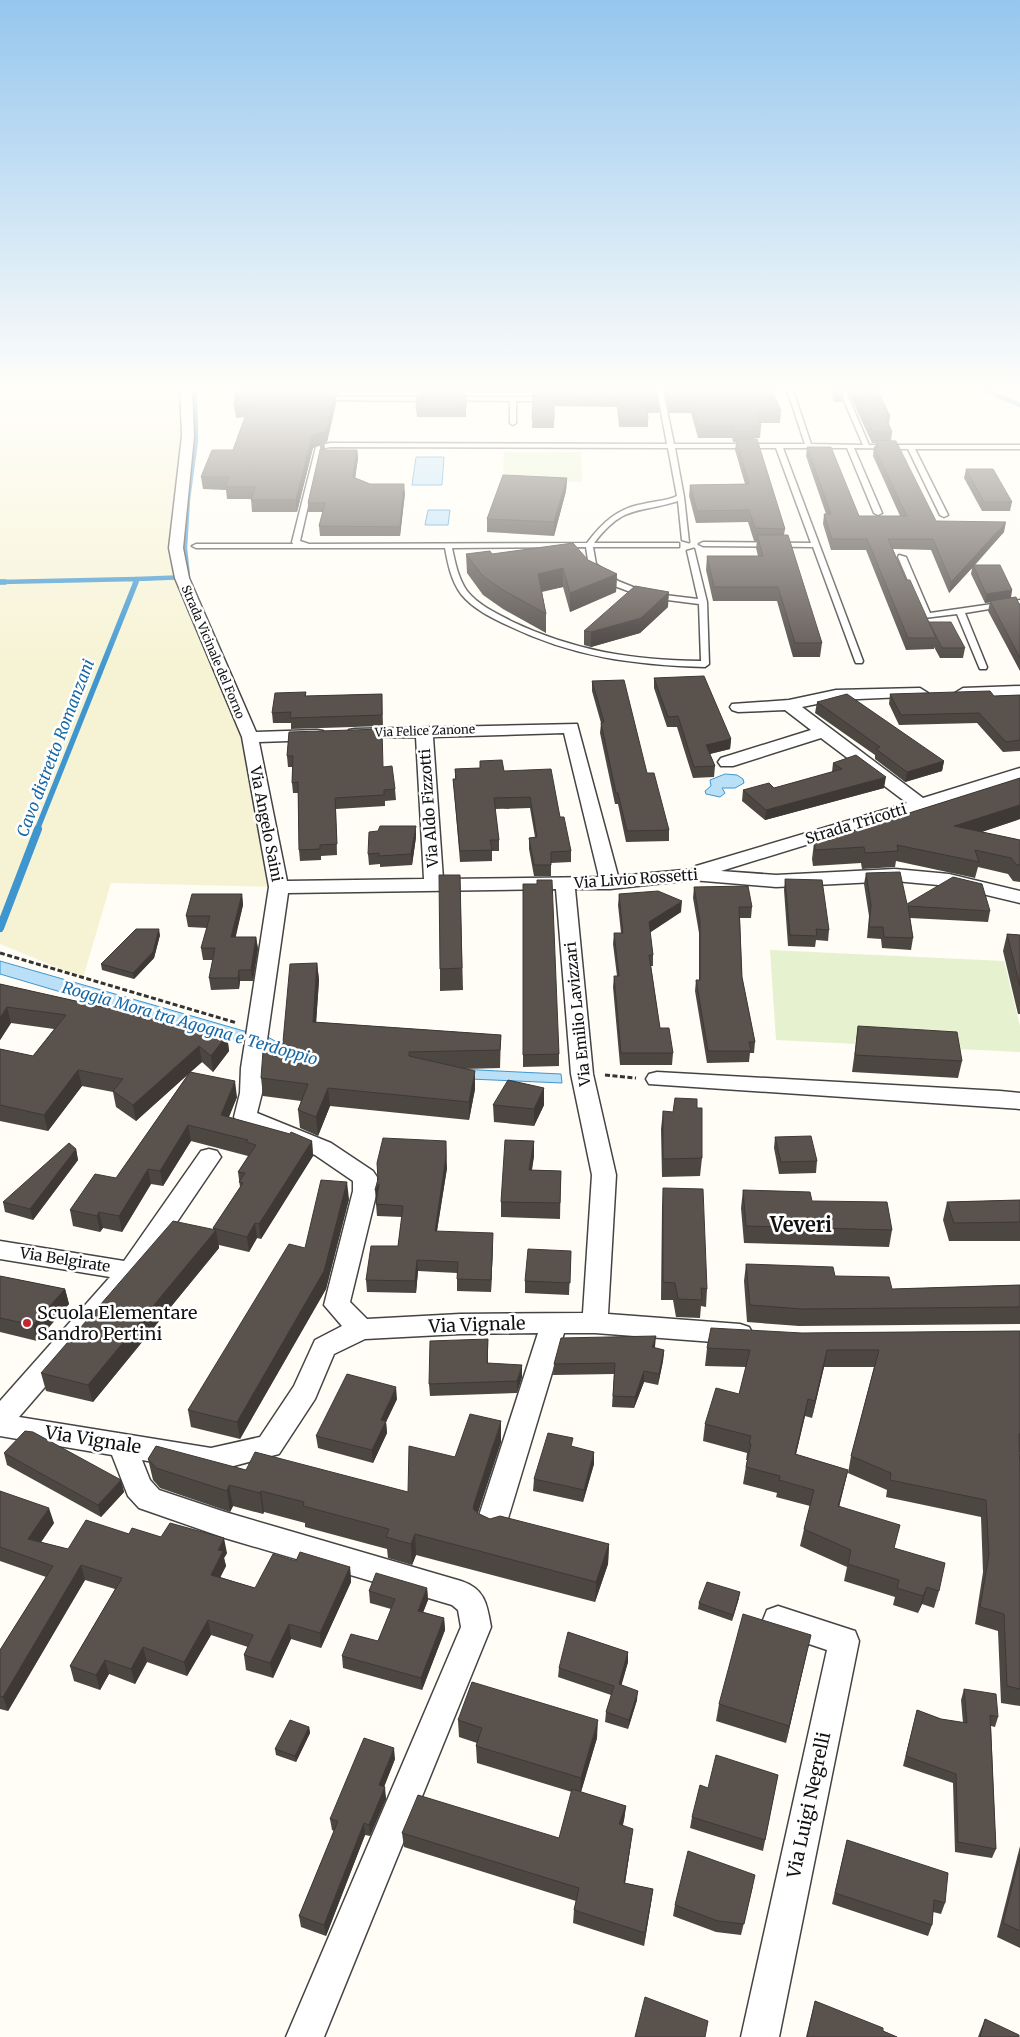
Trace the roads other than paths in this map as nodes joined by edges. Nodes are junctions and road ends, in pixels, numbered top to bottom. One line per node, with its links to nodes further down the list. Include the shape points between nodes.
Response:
1 (183, 482): 30 (street, Strada Vicinale del Forno, via 176,548 181,576)
2 (310, 482): 16 (lane, via 296,542)
3 (678, 482): 7 (lane)
4 (792, 482): 14 (lane)
5 (865, 482): 8 (lane)
6 (928, 482): 9 (lane)
7 (681, 497): 10 (lane); 12 (lane, via 631,509 601,529)
8 (878, 513)
9 (944, 515)
10 (686, 540): 11 (lane); 13 (lane)
11 (703, 544): 14 (lane); 18 (lane, via 701,550)
12 (589, 545): 13 (lane); 17 (lane); 20 (lane, via 592,564 615,583 647,595)
13 (676, 545): 18 (lane, via 680,550)
14 (814, 545): 23 (lane)
15 (196, 546): 16 (lane)
16 (309, 546): 17 (lane)
17 (448, 546): 20 (lane, via 453,573 465,593 492,614 559,646 600,656 651,663 705,664)
18 (691, 551): 20 (lane)
19 (902, 557): 22 (lane, via 927,616)
20 (703, 602)
21 (1020, 602): 22 (lane)
22 (960, 611): 24 (lane)
23 (859, 660)
24 (984, 667)
25 (1020, 691): 26 (street, via 836,695)
26 (789, 705): 27 (street); 29 (street)
27 (738, 707)
28 (424, 731): 30 (street, Via Felice Zanone); 35 (street, Via Felice Zanone, via 571,728); 37 (street, Via Aldo Fizzotti)
29 (824, 732): 31 (street); 33 (street)
30 (250, 738): 38 (street, Via Angelo Saini)
31 (727, 762)
32 (1020, 772): 33 (street, Strada Tricotti)
33 (920, 805): 34 (street, Strada Tricotti)
34 (692, 874): 35 (street, Via Livio Rossetti); 39 (street, Via Livio Rossetti, via 776,881 895,875 948,880)
35 (610, 883): 36 (street, Via Livio Rossetti)
36 (565, 884): 37 (street, Via Livio Rossetti); 46 (street, Via Emilio Lavizzari, via 582,1074 604,1175)
37 (434, 885): 38 (street, Via Livio Rossetti)
38 (279, 887): 47 (street, Via Angelo Saini, via 245,1117 323,1149 365,1177 365,1191 337,1305)
39 (1020, 897)
40 (657, 1079): 41 (street)
41 (1020, 1101)
42 (209, 1157): 44 (street)
43 (0, 1250): 44 (street, Via Belgirate)
44 (130, 1271): 49 (street)
45 (554, 1323): 46 (street, Via Vignale); 47 (street, Via Vignale); 52 (street)
46 (595, 1323): 48 (street, Via Vignale)
47 (360, 1329): 51 (street, Via Vignale, via 324,1347 305,1391 269,1446 211,1460)
48 (760, 1335)
49 (0, 1420)
50 (0, 1425): 51 (street, Via Vignale)
51 (123, 1446): 54 (street, via 138,1486 149,1499 225,1526 461,1594 472,1604 476,1627)
52 (491, 1525)
53 (778, 1620): 55 (street, Via Luigi Negrelli, via 844,1641)
54 (305, 2037)
55 (760, 2037)

